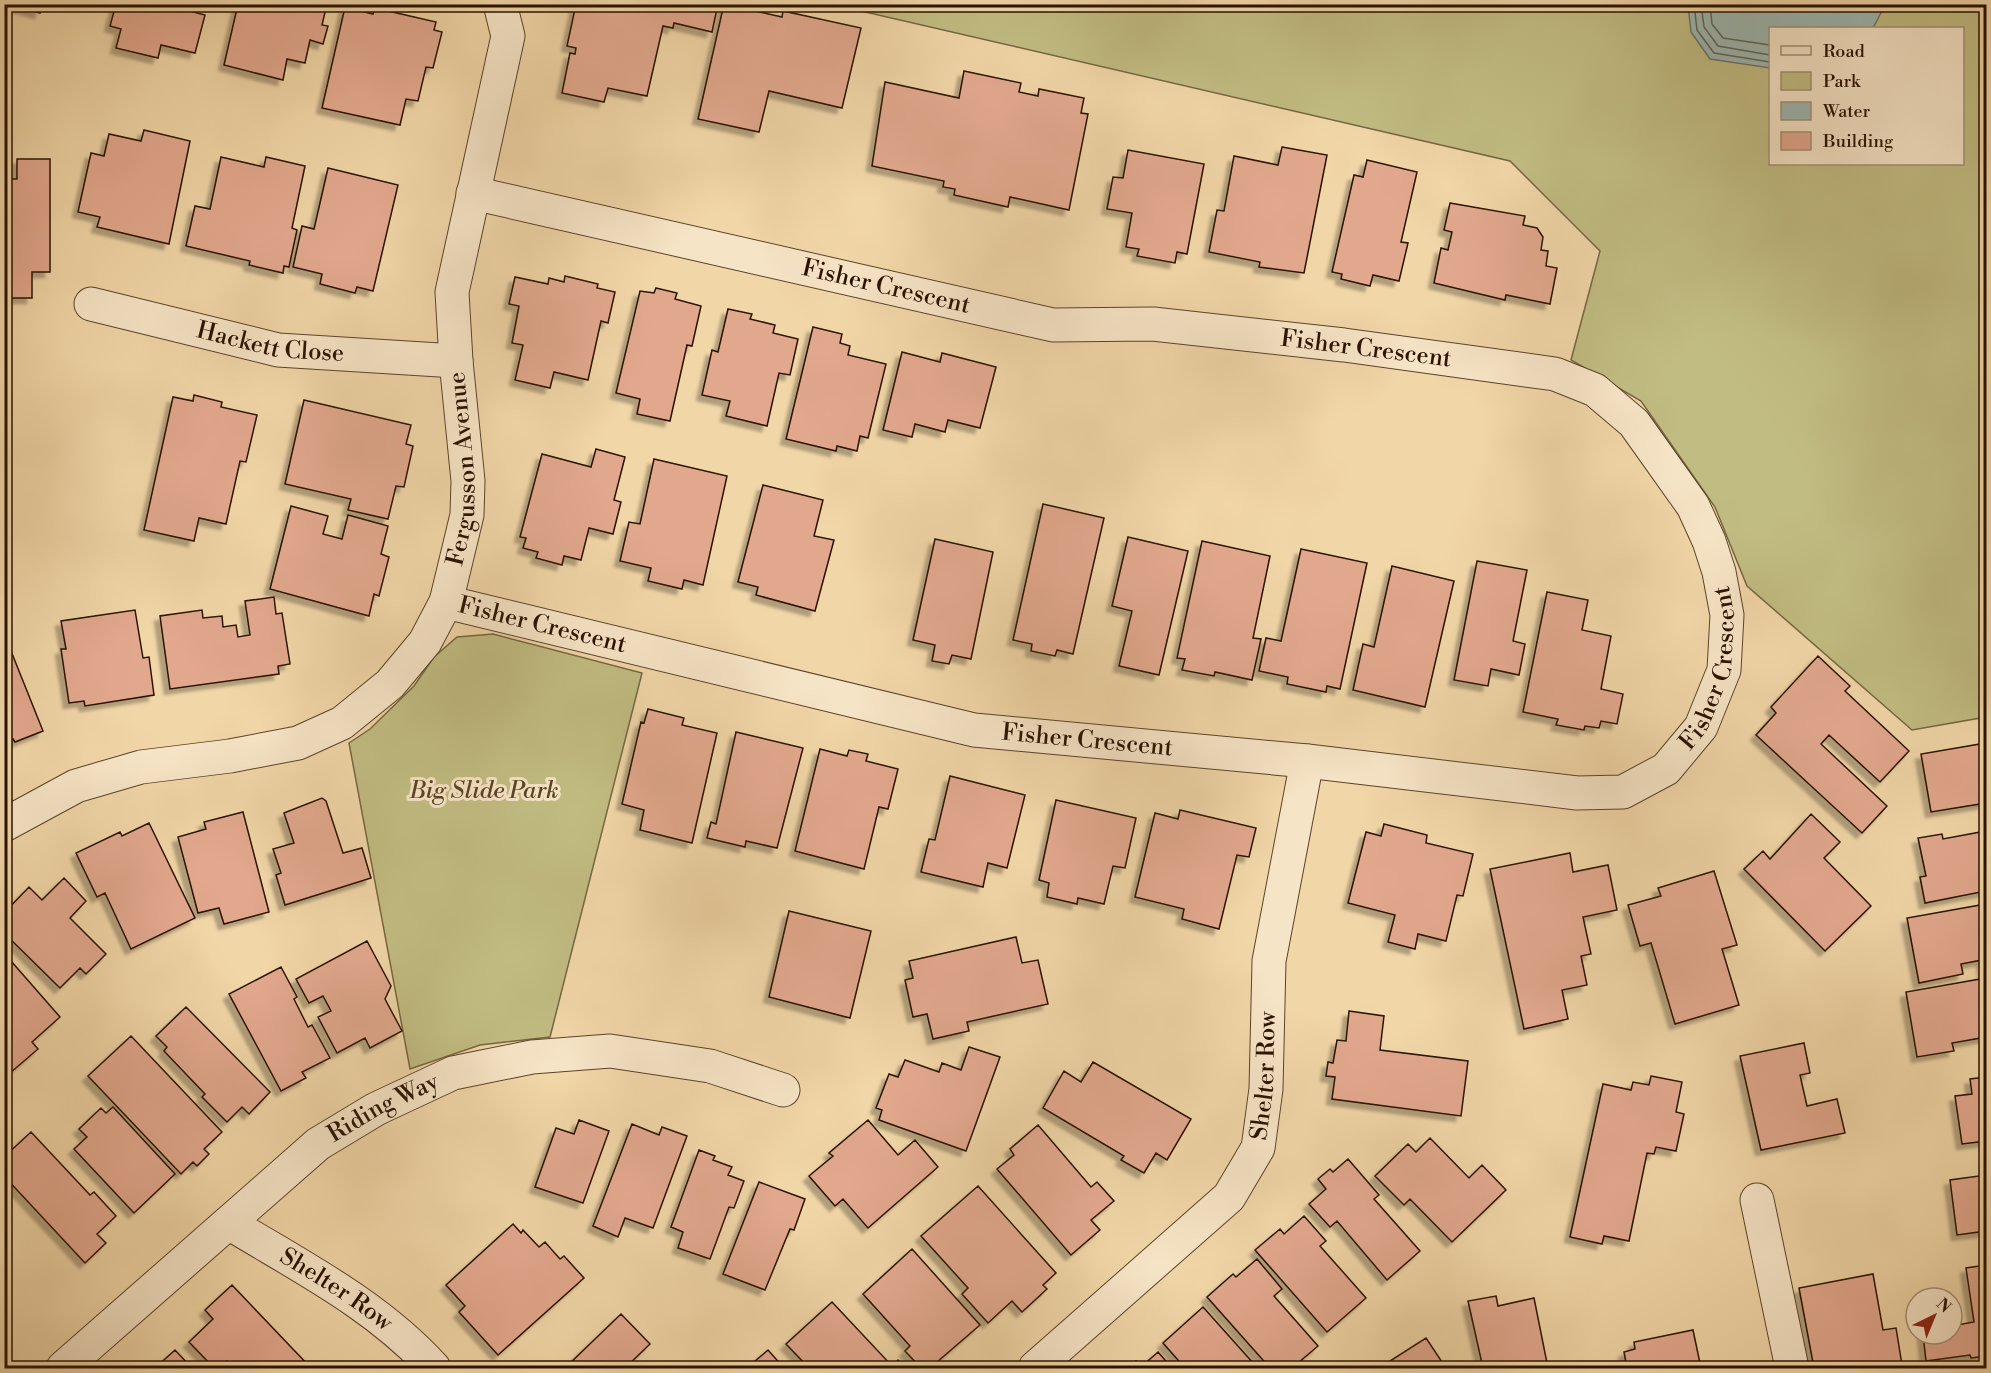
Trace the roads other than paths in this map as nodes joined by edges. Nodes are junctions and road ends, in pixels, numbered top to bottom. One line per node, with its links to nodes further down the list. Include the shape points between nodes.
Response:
1 (500, 4): 2 (street, Fergusson Avenue, via 508,36)
2 (474, 194): 4 (street, Fergusson Avenue, via 452,292); 6 (street, Fisher Crescent, via 1053,325 1153,324 1556,374 1595,390 1634,423 1693,507 1719,572 1727,615 1724,670 1701,727 1666,769 1623,792 1577,793)
3 (91, 304): 4 (street, Hackett Close, via 278,350)
4 (456, 361): 5 (street, Fergusson Avenue, via 468,481 467,515)
5 (446, 602): 6 (street, Fisher Crescent, via 974,730); 7 (street, Fergusson Avenue, via 425,642 390,684 342,723 298,743 141,768 76,786)
6 (1307, 761): 13 (street, Shelter Row, via 1269,961 1266,1089 1258,1148 1229,1197)
7 (4, 825)
8 (783, 1090): 10 (street, Riding Way, via 710,1066 610,1051 532,1057 453,1073 376,1109 318,1144)
9 (1758, 1200): 14 (street)
10 (229, 1222): 11 (street, Riding Way); 12 (street, Shelter Row, via 369,1308)
11 (63, 1368)
12 (434, 1368)
13 (1035, 1368)
14 (1792, 1368)

